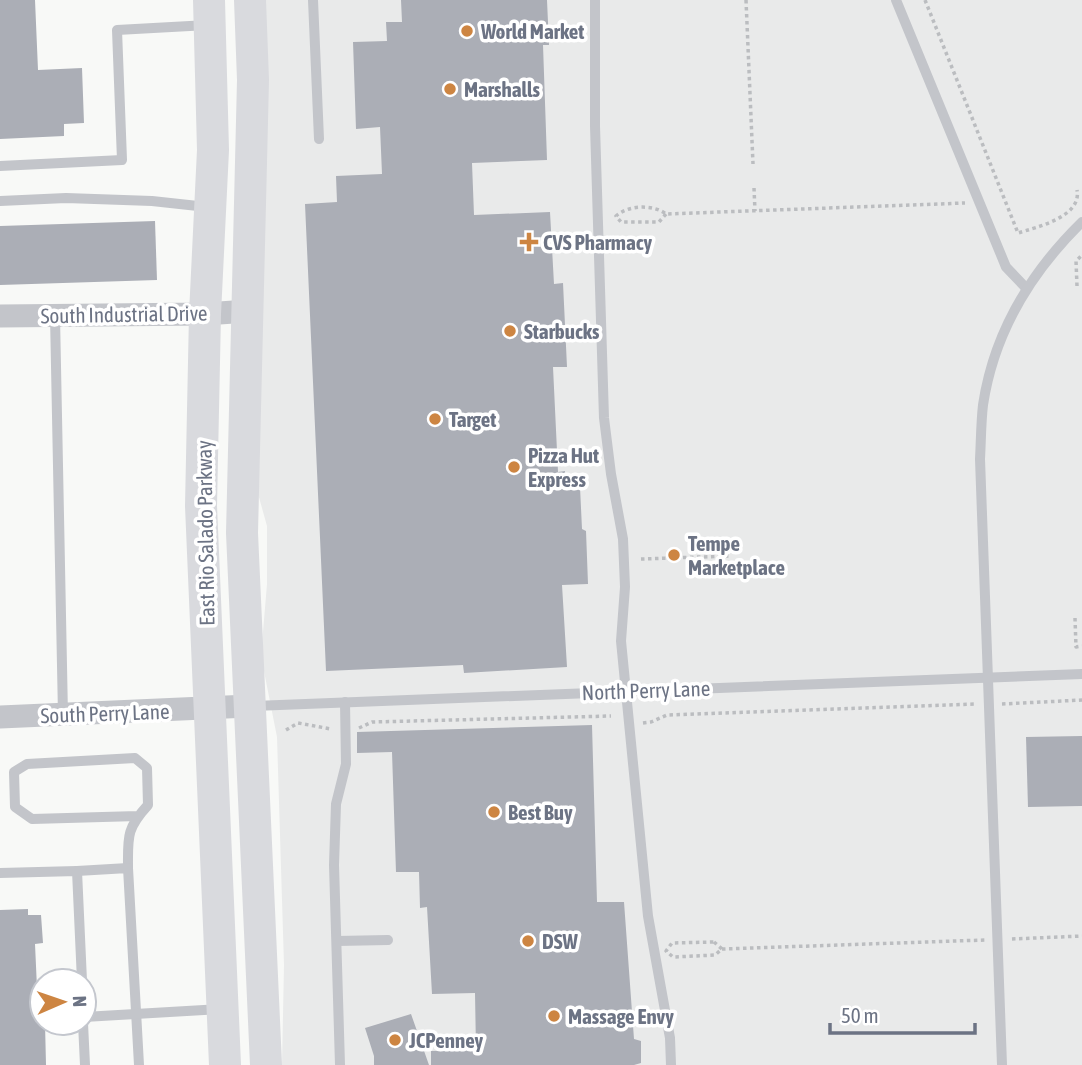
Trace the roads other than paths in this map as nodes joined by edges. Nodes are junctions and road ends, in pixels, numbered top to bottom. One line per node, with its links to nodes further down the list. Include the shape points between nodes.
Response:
1 (250, 0): 12 (main road, East Rio Salado Parkway, via 253,80)
2 (313, 0): 6 (lane)
3 (595, 0): 18 (lane, via 604,418 624,559 621,641)
4 (896, 0): 11 (lane, via 1006,267)
5 (209, 12): 7 (lane, via 117,30 122,160); 9 (main road, East Rio Salado Parkway)
6 (319, 139)
7 (0, 166)
8 (0, 201): 9 (lane, via 66,198)
9 (211, 207): 13 (main road, East Rio Salado Parkway)
10 (1082, 222): 11 (lane, via 1057,246)
11 (1026, 288): 17 (lane, via 997,349 983,404 980,459)
12 (248, 311): 13 (street, South Industrial Drive); 20 (main road, East Rio Salado Parkway, via 242,533)
13 (205, 314): 15 (street, South Industrial Drive); 21 (main road, East Rio Salado Parkway, via 201,506)
14 (0, 316): 15 (street, South Industrial Drive)
15 (55, 316): 22 (lane)
16 (1082, 674): 17 (lane, North Perry Lane)
17 (989, 678): 18 (lane, North Perry Lane); 41 (lane)
18 (628, 691): 19 (lane, North Perry Lane); 40 (lane, via 648,916)
19 (345, 702): 20 (lane, North Perry Lane); 29 (lane, via 346,764 336,804)
20 (249, 706): 21 (street, North Perry Lane); 38 (main road, East Rio Salado Parkway)
21 (211, 708): 22 (street, South Perry Lane); 31 (main road, East Rio Salado Parkway)
22 (63, 715): 23 (street, South Perry Lane)
23 (0, 718)
24 (138, 816): 24 (lane, via 148,805 147,768 135,758 27,764 14,772 15,807 32,819); 25 (lane, via 128,834)
25 (128, 868): 26 (lane); 32 (lane)
26 (76, 871): 27 (lane); 30 (lane)
27 (0, 873)
28 (388, 940): 29 (lane)
29 (337, 942): 39 (lane)
30 (81, 967)
31 (223, 1009): 32 (lane); 37 (main road, East Rio Salado Parkway)
32 (136, 1014): 33 (lane); 36 (lane)
33 (98, 1016)
34 (84, 1037): 35 (lane)
35 (85, 1065)
36 (139, 1065)
37 (225, 1065)
38 (266, 1065)
39 (340, 1065)
40 (671, 1065)
41 (1002, 1065)

